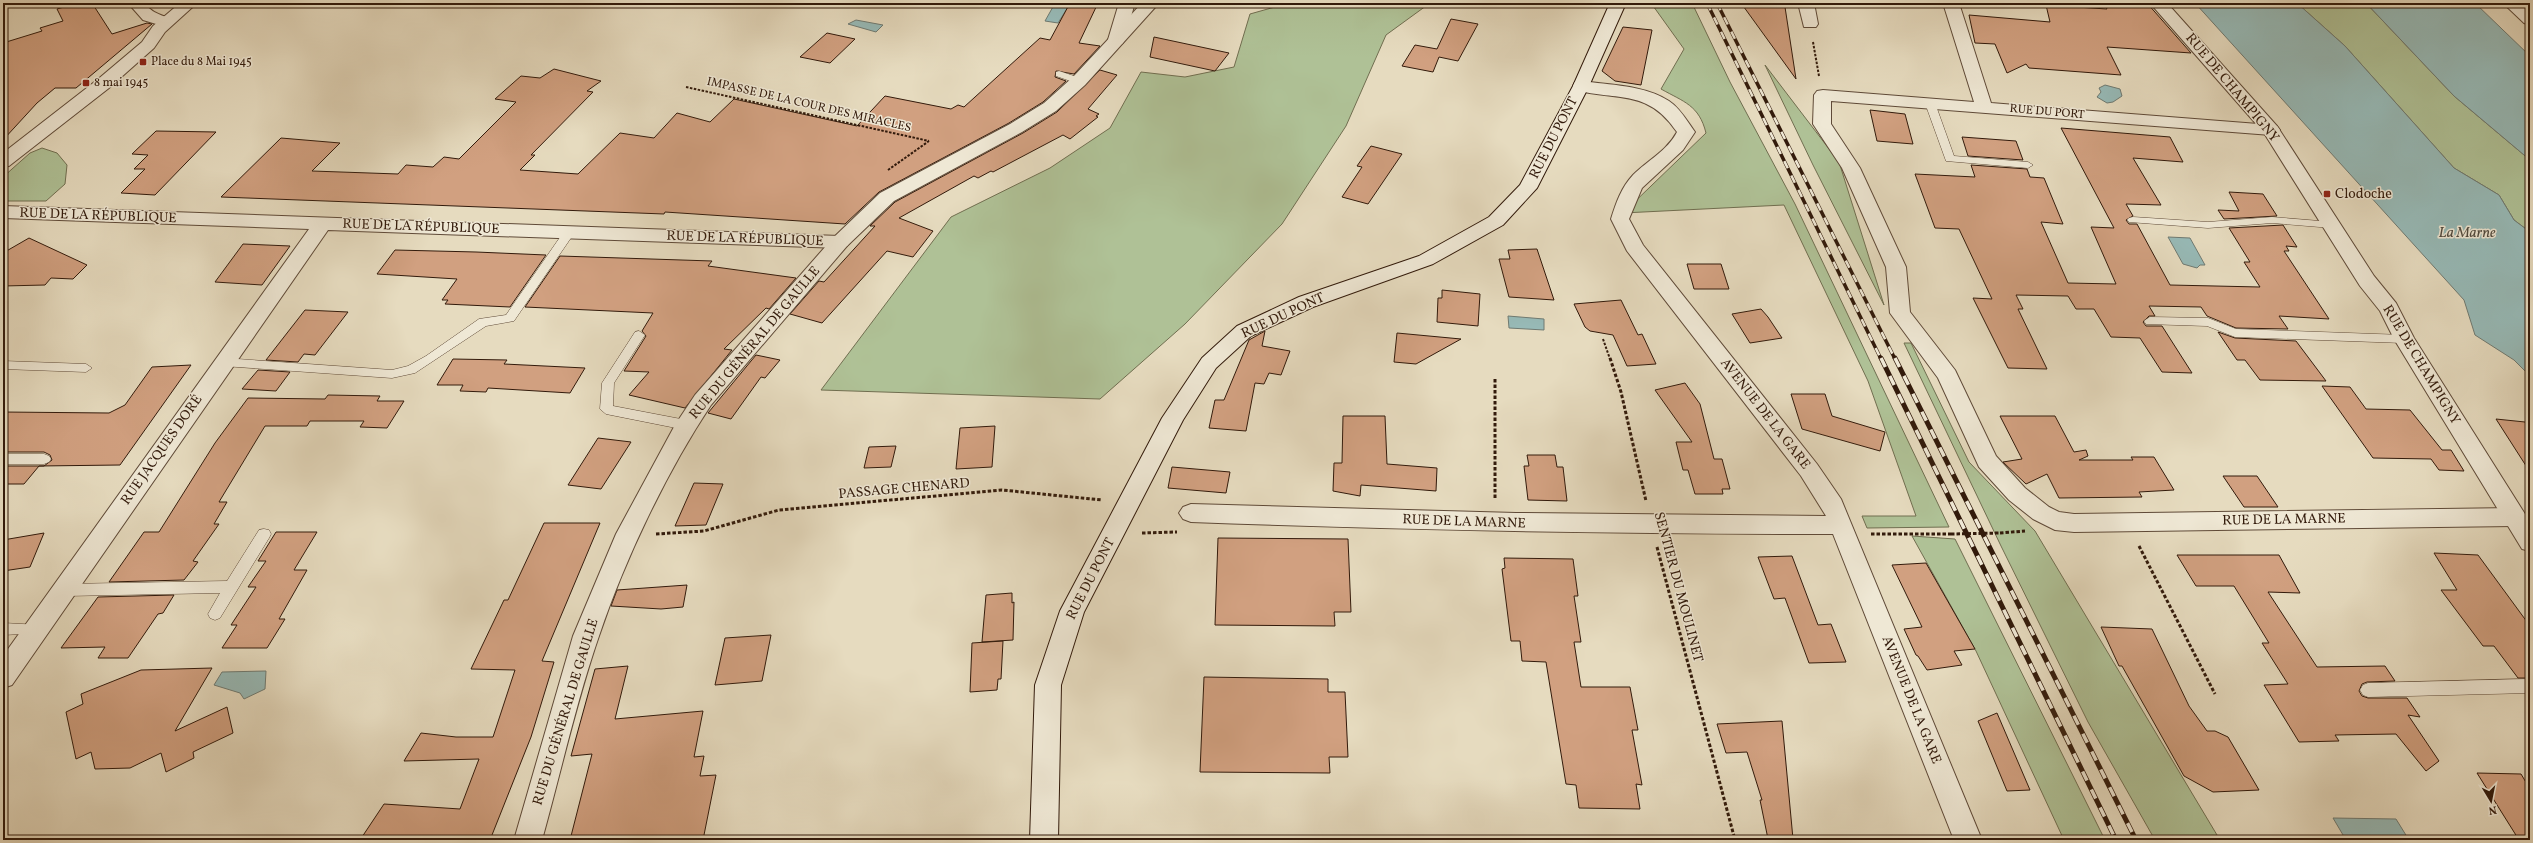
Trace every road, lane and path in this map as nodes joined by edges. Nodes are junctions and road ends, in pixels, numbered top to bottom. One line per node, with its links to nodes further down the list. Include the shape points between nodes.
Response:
1 (136, 3): 11 (street, via 146,18 154,22)
2 (188, 3): 11 (street)
3 (1127, 3): 13 (street)
4 (1151, 3): 13 (street, RUE DU GÉNÉRAL DE GAULLE)
5 (1618, 3): 16 (street, RUE DU PONT)
6 (1806, 3): 12 (street)
7 (1951, 3): 20 (street)
8 (2158, 3): 21 (street, RUE DE CHAMPIGNY)
9 (2511, 3): 10 (street)
10 (2530, 20)
11 (166, 22): 23 (street, via 148,44 103,84)
12 (1810, 24): 18 (path)
13 (1115, 43): 15 (street, RUE DU GÉNÉRAL DE GAULLE)
14 (1059, 74): 15 (lane)
15 (1079, 81): 30 (street, RUE DU GÉNÉRAL DE GAULLE, via 1050,107 1016,128 887,196)
16 (1581, 86): 44 (street, RUE DU PONT, via 1528,188 1496,221 1426,260 1367,283 1306,302 1244,331 1209,363 1173,418); 49 (street, AVENUE DE LA GARE, via 1636,96 1661,104 1686,132 1680,145 1639,180 1627,197 1620,219 1634,247 1810,470 1833,505)
17 (686, 87): 22 (path, IMPASSE DE LA COUR DES MIRACLES)
18 (1823, 95): 19 (street, RUE DU PORT); 46 (street, RUE DE LA MARNE, via 1822,124 1851,168 1896,267 1900,313 1947,375 1987,461 2017,494 2041,513 2055,520 2074,523)
19 (1930, 103): 20 (street, RUE DU PORT); 24 (lane, via 1950,158)
20 (1984, 107): 21 (street, RUE DU PORT)
21 (2271, 130): 28 (street, RUE DE CHAMPIGNY)
22 (929, 141)
23 (3, 162)
24 (2028, 165)
25 (3, 212): 27 (street, RUE DE LA RÉPUBLIQUE)
26 (2132, 220): 28 (lane, via 2208,226 2272,220)
27 (322, 224): 29 (street, RUE DE LA RÉPUBLIQUE); 35 (street, RUE JACQUES DORÉ)
28 (2332, 225): 33 (street, RUE DE CHAMPIGNY, via 2367,281 2389,308)
29 (569, 232): 30 (street, RUE DE LA RÉPUBLIQUE); 35 (lane, via 510,318 484,322 411,370 392,374)
30 (840, 242): 39 (street, RUE DU GÉNÉRAL DE GAULLE, via 751,343)
31 (2150, 321): 33 (lane, via 2208,322 2235,333)
32 (639, 335): 39 (lane, via 608,383 606,409)
33 (2404, 338): 45 (street, RUE DE CHAMPIGNY)
34 (1603, 339): 48 (path, SENTIER DU MOULINET, via 1621,392)
35 (223, 362): 55 (street, RUE JACQUES DORÉ)
36 (3, 365): 37 (lane)
37 (86, 368)
38 (1495, 379): 47 (path)
39 (686, 424): 63 (street, RUE DU GÉNÉRAL DE GAULLE, via 628,534 586,636)
40 (3, 459): 41 (lane)
41 (44, 459)
42 (1106, 500): 52 (path, PASSAGE CHENARD, via 1002,490 779,510 704,531)
43 (1191, 513): 44 (path, via 1193,531 1135,533 1138,520); 47 (street, RUE DE LA MARNE)
44 (1123, 517): 64 (street, RUE DU PONT, via 1072,611 1048,685)
45 (2514, 518): 46 (street, RUE DE LA MARNE); 53 (street, RUE DE CHAMPIGNY)
46 (2127, 522): 62 (path)
47 (1495, 523): 48 (street, RUE DE LA MARNE)
48 (1652, 526): 49 (street, RUE DE LA MARNE); 65 (path, SENTIER DU MOULINET)
49 (1844, 530): 50 (path, bridge); 66 (street, AVENUE DE LA GARE)
50 (2000, 533)
51 (264, 534): 54 (lane)
52 (667, 534)
53 (2530, 542)
54 (232, 587): 55 (lane); 56 (lane)
55 (65, 590): 58 (street, RUE JACQUES DORÉ)
56 (215, 614)
57 (3, 629): 58 (lane)
58 (36, 629): 59 (street, RUE JACQUES DORÉ)
59 (3, 677)
60 (2530, 686): 61 (lane)
61 (2368, 690)
62 (2215, 694)
63 (528, 840)
64 (1044, 840)
65 (1735, 840)
66 (1968, 840)

